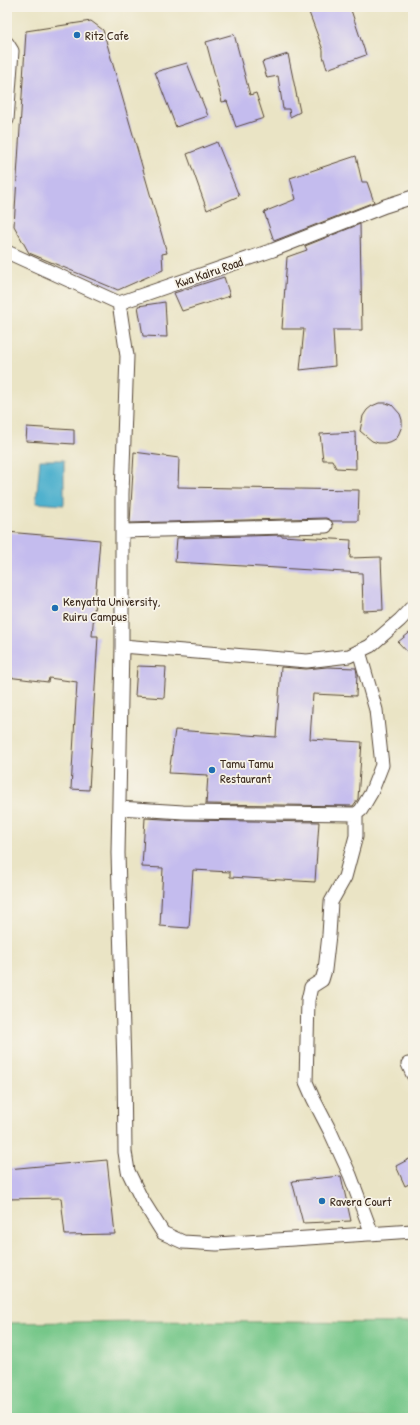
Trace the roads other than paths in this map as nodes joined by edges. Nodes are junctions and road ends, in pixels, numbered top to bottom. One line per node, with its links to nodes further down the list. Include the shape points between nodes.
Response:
1 (7, 43): 2 (street, via 12,51)
2 (7, 120)
3 (413, 197): 5 (street, Kwa Kairu Road, via 273,250)
4 (7, 252): 5 (street)
5 (119, 303): 7 (street, via 127,356)
6 (326, 526): 7 (street)
7 (122, 531): 9 (street)
8 (413, 606): 10 (street, via 370,646)
9 (122, 646): 10 (street, via 308,661 349,656); 11 (street)
10 (359, 651): 12 (street, via 376,710 382,765 362,810)
11 (119, 808): 12 (street, via 183,812); 14 (street, via 125,1152 128,1171 141,1198 163,1233 183,1242 217,1244)
12 (356, 814): 14 (street, via 356,836 345,877 331,902 325,970 322,980 311,987 308,1000 306,1082 350,1175)
13 (413, 1231): 14 (street)
14 (372, 1234)

